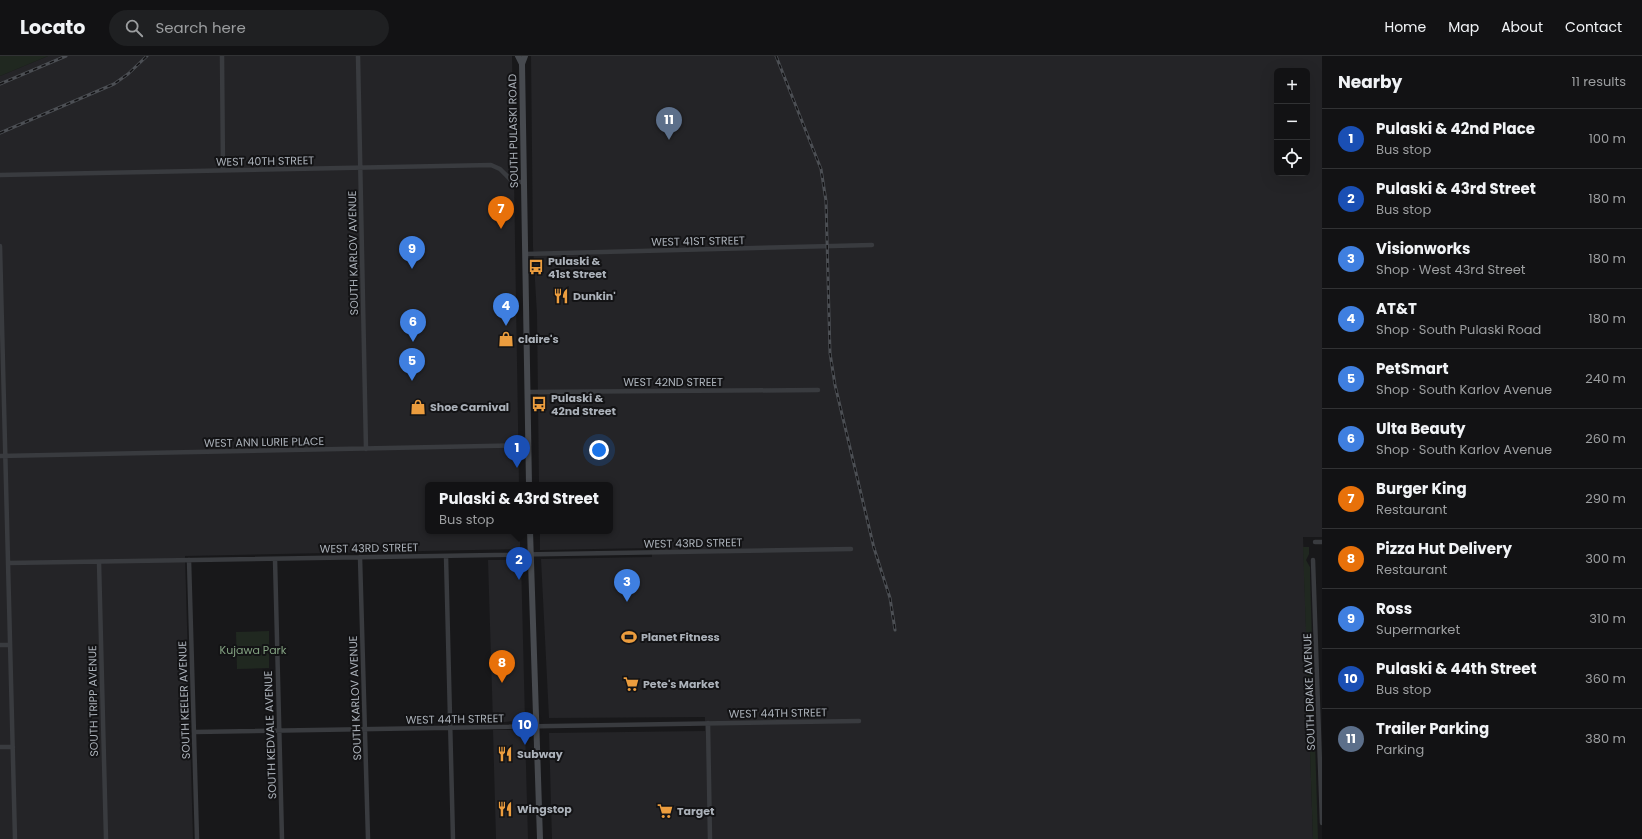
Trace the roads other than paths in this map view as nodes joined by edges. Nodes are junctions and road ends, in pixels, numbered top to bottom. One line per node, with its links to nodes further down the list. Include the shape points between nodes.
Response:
1 (222, 56): 7 (street)
2 (358, 56): 6 (street, SOUTH KARLOV AVENUE)
3 (518, 56): 5 (main road, SOUTH PULASKI ROAD)
4 (524, 56): 5 (main road, SOUTH PULASKI ROAD)
5 (522, 64): 9 (main road, SOUTH PULASKI ROAD)
6 (361, 168): 7 (street, WEST 40TH STREET); 9 (street, WEST 40TH STREET, via 491,165 500,169 513,182); 16 (street, SOUTH KARLOV AVENUE)
7 (223, 170): 8 (street, WEST 40TH STREET)
8 (0, 175)
9 (524, 182): 12 (main road, SOUTH PULASKI ROAD)
10 (872, 245): 12 (street, WEST 41ST STREET)
11 (0, 246): 17 (street)
12 (526, 254): 14 (main road, SOUTH PULASKI ROAD)
13 (818, 390): 14 (street, WEST 42ND STREET)
14 (528, 392): 15 (main road, SOUTH PULASKI ROAD)
15 (529, 445): 16 (street, WEST ANN LURIE PLACE); 18 (main road, SOUTH PULASKI ROAD)
16 (366, 449): 17 (street, WEST ANN LURIE PLACE)
17 (3, 456): 30 (street)
18 (529, 482)
19 (530, 534): 23 (main road)
20 (1315, 542): 21 (street)
21 (1322, 542)
22 (850, 549): 23 (street, WEST 43RD STREET)
23 (530, 555): 24 (street, WEST 43RD STREET); 36 (main road)
24 (446, 556): 25 (street, WEST 43RD STREET); 37 (street)
25 (360, 557): 26 (street, WEST 43RD STREET); 38 (street, SOUTH KARLOV AVENUE)
26 (275, 559): 27 (street, WEST 43RD STREET); 39 (street, SOUTH KEDVALE AVENUE)
27 (189, 560): 29 (street, WEST 43RD STREET); 40 (street, SOUTH KEELER AVENUE)
28 (1314, 560): 33 (street, SOUTH DRAKE AVENUE)
29 (99, 562): 30 (street, WEST 43RD STREET); 45 (street, SOUTH TRIPP AVENUE)
30 (8, 563): 32 (street)
31 (0, 645): 32 (street)
32 (10, 645): 42 (street)
33 (1320, 713): 43 (street, SOUTH DRAKE AVENUE)
34 (859, 721): 35 (street, WEST 44TH STREET)
35 (708, 723): 36 (street, WEST 44TH STREET); 51 (street)
36 (536, 726): 37 (street, WEST 44TH STREET); 50 (main road)
37 (450, 728): 38 (street, WEST 44TH STREET); 49 (street)
38 (365, 729): 39 (street, WEST 44TH STREET); 48 (street, SOUTH KARLOV AVENUE)
39 (279, 731): 40 (street, WEST 44TH STREET); 47 (street, SOUTH KEDVALE AVENUE)
40 (194, 732): 46 (street, SOUTH KEELER AVENUE)
41 (0, 747): 42 (street)
42 (13, 747): 44 (street)
43 (1322, 823)
44 (15, 839)
45 (106, 839)
46 (197, 839)
47 (282, 839)
48 (368, 839)
49 (453, 839)
50 (540, 839)
51 (710, 839)

